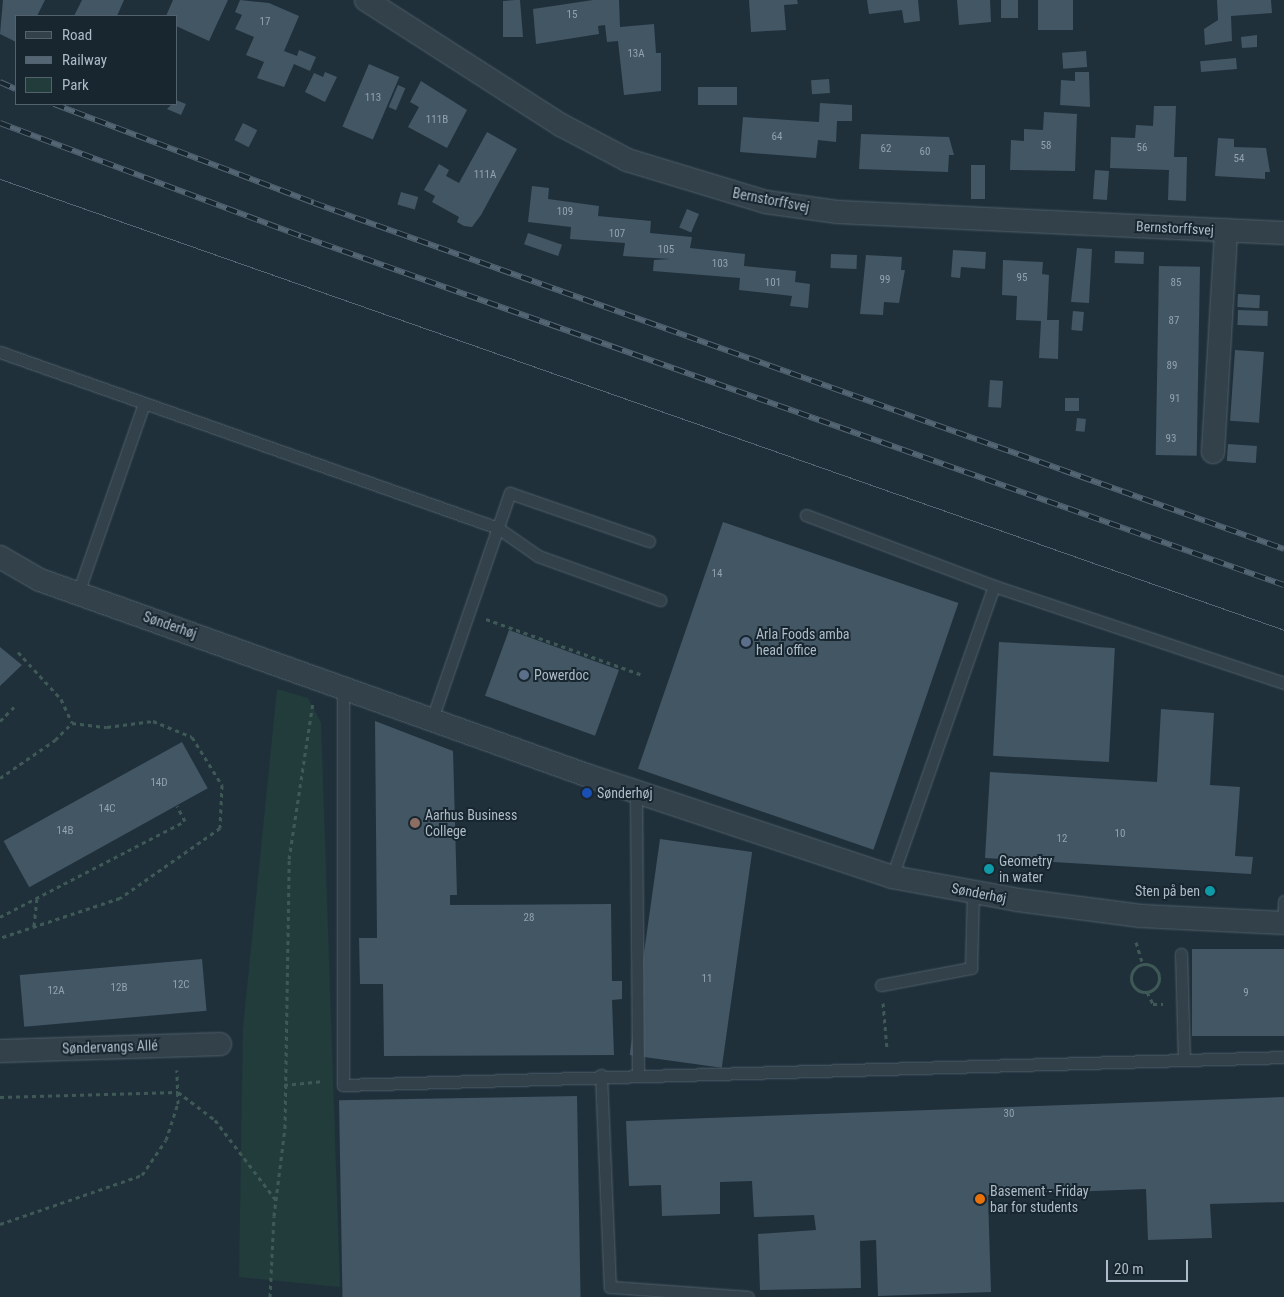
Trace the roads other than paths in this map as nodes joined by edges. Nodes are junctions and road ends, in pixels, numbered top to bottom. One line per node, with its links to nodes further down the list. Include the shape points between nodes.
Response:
1 (366, 0): 2 (street, Bernstorffsvej, via 561,125 627,160 766,202 838,212)
2 (1226, 230): 3 (street, Bernstorffsvej); 6 (street, Bernstorffsvej)
3 (1284, 233)
4 (0, 352): 5 (lane)
5 (144, 404): 8 (lane); 12 (lane)
6 (1213, 452)
7 (806, 516): 11 (lane)
8 (498, 528): 9 (lane, via 510,493); 13 (lane, via 538,556); 16 (lane)
9 (649, 541)
10 (0, 557): 12 (street, Sønderhøj, via 40,580)
11 (994, 586): 14 (lane); 18 (lane)
12 (78, 593): 15 (street, Sønderhøj)
13 (660, 600)
14 (1284, 683)
15 (343, 687): 16 (street, Sønderhøj); 28 (lane, via 343,1085)
16 (432, 720): 17 (street, Sønderhøj)
17 (636, 792): 18 (street, Sønderhøj); 27 (lane)
18 (892, 877): 19 (street, Sønderhøj)
19 (973, 892): 20 (street, Sønderhøj, via 1141,916); 22 (lane, via 972,968)
20 (1284, 915)
21 (1182, 954): 26 (lane)
22 (881, 985)
23 (220, 1044): 24 (street, Søndervangs Allé)
24 (0, 1051)
25 (1284, 1057): 26 (lane)
26 (1184, 1060): 27 (lane)
27 (638, 1073): 28 (lane)
28 (601, 1075): 29 (lane, via 610,1287)
29 (748, 1297)

